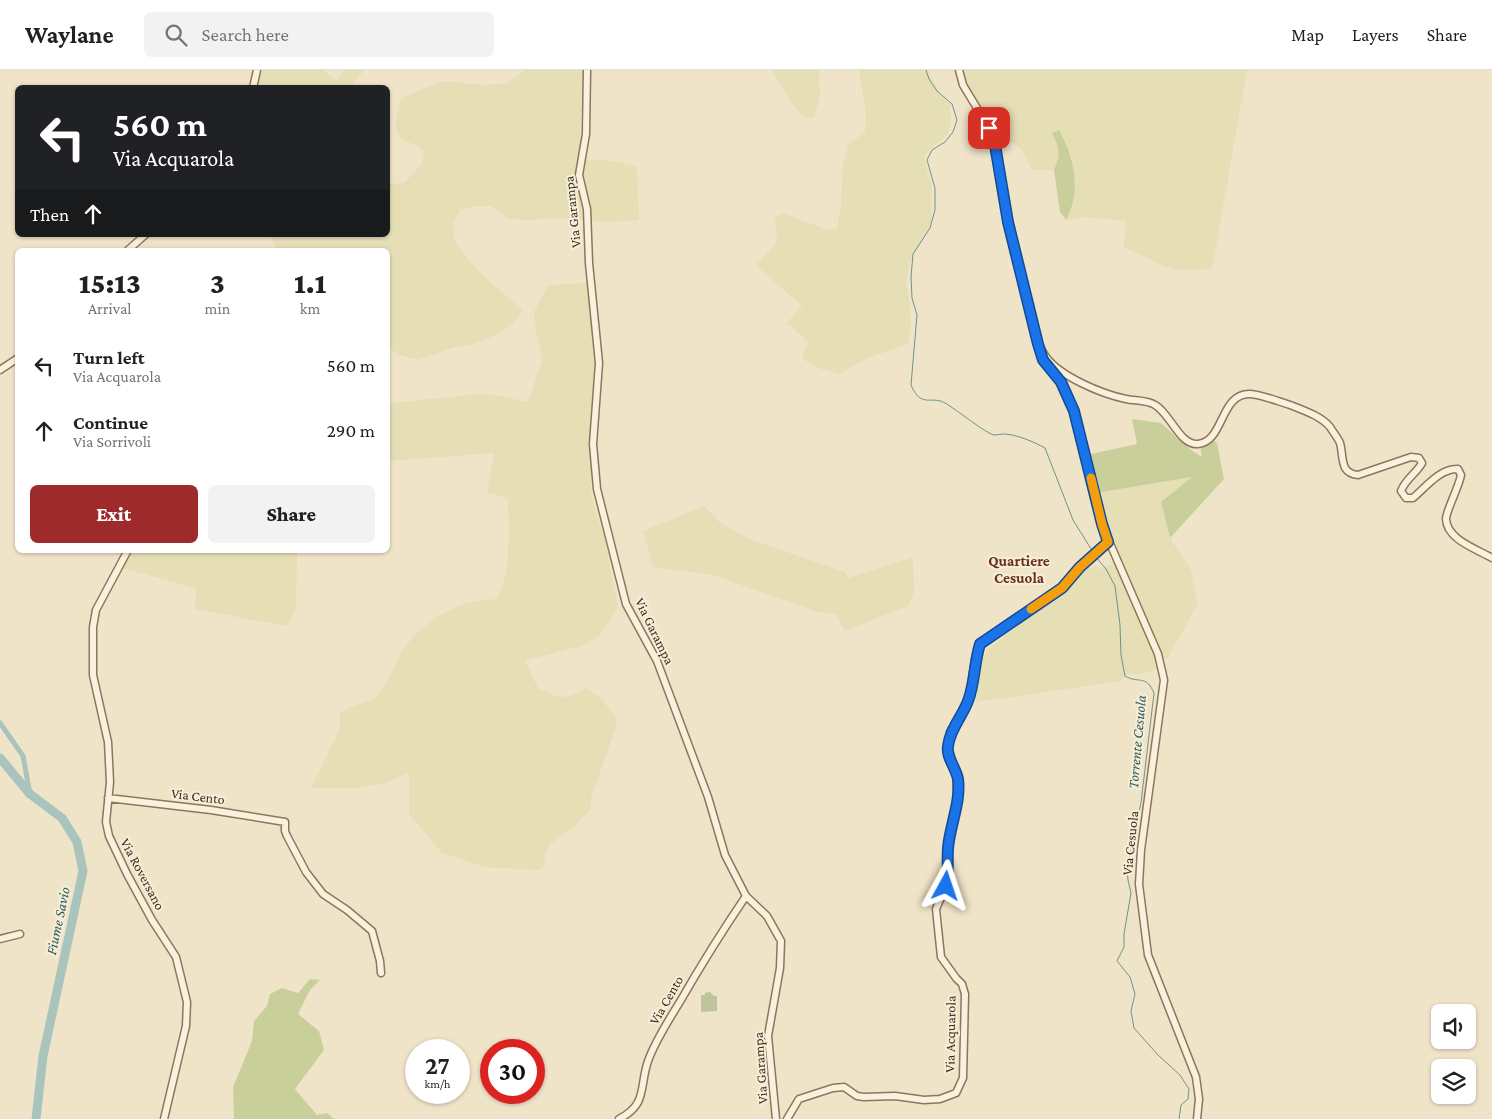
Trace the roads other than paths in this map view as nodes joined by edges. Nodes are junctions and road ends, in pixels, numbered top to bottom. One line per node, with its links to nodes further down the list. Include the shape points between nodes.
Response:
1 (257, 70): 4 (street)
2 (587, 70): 14 (street, Via Garampa, via 586,134 579,175 587,209 599,363 593,444 597,489 626,604 657,661 708,798 725,855)
3 (959, 70): 7 (street, via 963,85 989,128 995,145 1008,222)
4 (254, 85)
5 (143, 237): 6 (street)
6 (130, 248)
7 (1038, 344): 10 (street, via 1043,360 1061,382 1074,411); 12 (street, via 1058,369 1090,387 1125,399 1153,403 1164,410 1183,438 1195,445 1212,437 1231,402 1249,394 1308,412 1328,425 1340,441 1344,468 1351,475 1411,457 1419,458 1422,463 1405,481 1401,491 1406,498 1413,498 1443,472 1458,469 1460,483 1446,519 1449,530 1455,537)
8 (15, 360): 9 (street)
9 (0, 370)
10 (1108, 542): 21 (street, Via Acquarola, via 1062,588 980,644 969,700 950,732 947,749 958,778 957,806 948,847 946,886 936,910 941,957 962,984 965,994 963,1073 956,1093 924,1100 857,1096 844,1087 833,1088 799,1099); 22 (street, Via Cesuola, via 1162,667 1164,680 1139,884 1148,954 1196,1077)
11 (126, 553): 13 (street, Via Roversano, via 99,605 93,627 94,674 110,764)
12 (1492, 558)
13 (108, 798): 17 (street, Via Cento, via 285,822 287,836 310,878 323,894 372,931); 18 (street, Via Roversano, via 106,822 109,836 152,920 176,957 187,1002 186,1026)
14 (746, 896): 19 (street, Via Cento, via 660,1034 648,1061 635,1109); 20 (street, Via Garampa, via 767,916 781,941 780,968 768,1036)
15 (20, 934): 16 (street)
16 (0, 939)
17 (381, 973)
18 (164, 1119)
19 (619, 1119)
20 (776, 1119)
21 (787, 1119)
22 (1197, 1119)

